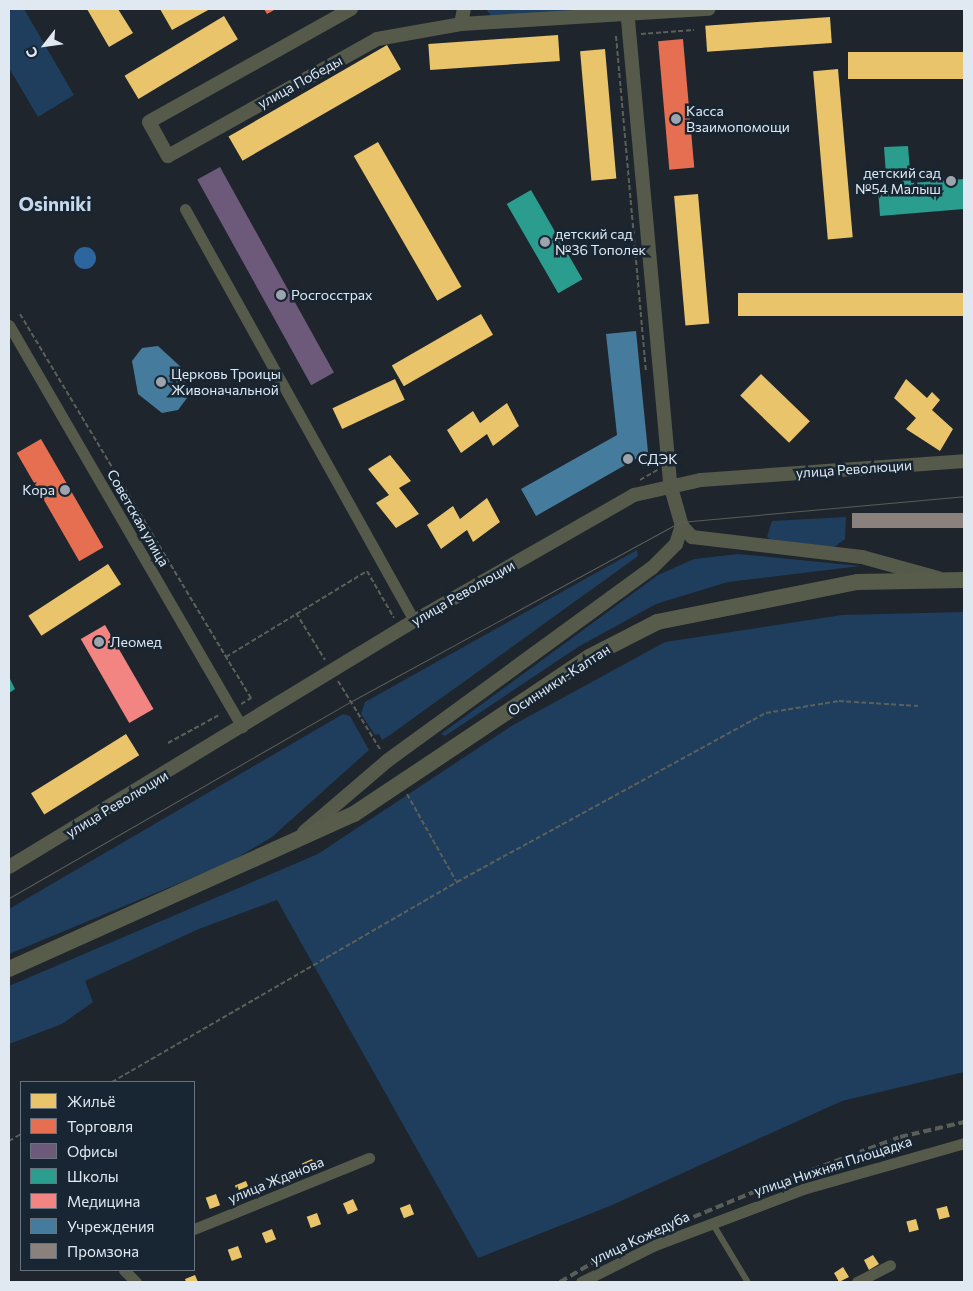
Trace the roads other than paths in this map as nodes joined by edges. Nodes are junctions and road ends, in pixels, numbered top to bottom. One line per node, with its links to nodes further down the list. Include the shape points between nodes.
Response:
1 (351, 9): 5 (street, улица Победы, via 149,122 168,156 377,39)
2 (464, 9): 5 (street)
3 (708, 9): 4 (street, улица Победы)
4 (627, 11): 5 (street, улица Победы); 9 (street)
5 (461, 24)
6 (185, 209): 13 (street)
7 (9, 325): 14 (street, Советская улица)
8 (964, 461): 9 (street, улица Революции)
9 (670, 484): 10 (street); 13 (street, улица Революции, via 634,495)
10 (682, 526): 11 (street, via 692,538 862,556); 15 (street, via 676,544 652,568 387,761 332,811)
11 (942, 579): 12 (main road, Осинники-Калтан); 15 (main road, Осинники-Калтан, via 857,582 657,622 589,657 402,786)
12 (964, 580)
13 (412, 617): 14 (street, улица Революции, via 332,672)
14 (242, 727): 16 (street, улица Революции)
15 (272, 854): 17 (main road, Осинники-Калтан)
16 (9, 867)
17 (9, 969)
18 (964, 1143): 20 (street, улица Нижняя Площадка, via 803,1189)
19 (369, 1158): 21 (street, улица Жданова)
20 (712, 1222): 25 (street, улица Кожедуба); 26 (lane)
21 (195, 1228)
22 (890, 1265): 27 (street)
23 (125, 1271): 24 (street)
24 (136, 1282)
25 (581, 1282)
26 (748, 1282)
27 (857, 1282)

